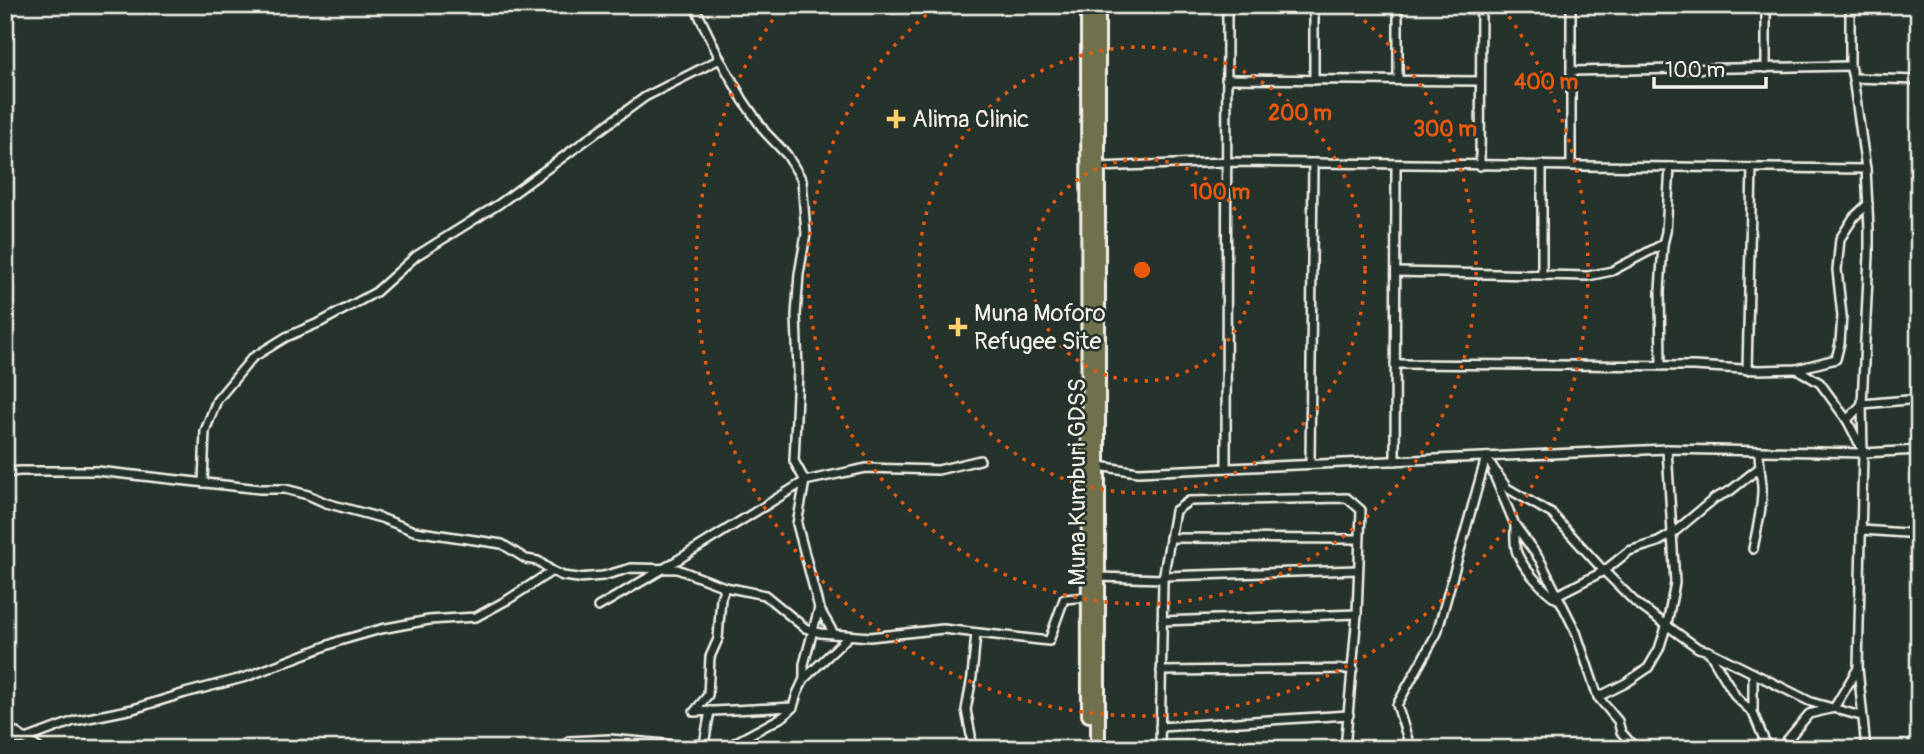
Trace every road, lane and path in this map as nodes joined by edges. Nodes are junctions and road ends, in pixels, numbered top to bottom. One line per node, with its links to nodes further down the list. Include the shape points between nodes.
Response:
1 (694, 5): 11 (street)
2 (1088, 5): 70 (highway, Muna Kumburi GDSS)
3 (1098, 5): 27 (highway, Muna Kumburi GDSS)
4 (1227, 5): 16 (street)
5 (1314, 5): 17 (street)
6 (1398, 5): 18 (street)
7 (1481, 5): 20 (street)
8 (1571, 5): 14 (street)
9 (1766, 5): 13 (street)
10 (1850, 5): 12 (street)
11 (720, 59): 54 (street, via 743,100 802,180 806,234 796,315 794,461); 55 (street, via 645,97 499,204 416,256 376,292 252,358 217,400 205,431)
12 (1850, 66): 13 (street); 15 (street)
13 (1766, 68): 14 (street)
14 (1571, 71): 25 (street)
15 (1853, 78): 19 (street); 30 (street)
16 (1226, 79): 17 (street); 21 (street)
17 (1314, 80): 18 (street)
18 (1398, 80): 20 (street)
19 (1919, 80)
20 (1480, 81): 26 (street)
21 (1226, 162): 22 (street); 27 (street); 51 (street)
22 (1313, 163): 23 (street); 49 (street)
23 (1396, 164): 26 (street); 33 (street)
24 (1542, 165): 25 (street); 26 (street); 34 (street)
25 (1571, 165): 28 (street)
26 (1480, 166)
27 (1098, 167): 50 (highway, Muna Kumburi GDSS)
28 (1670, 167): 29 (street); 32 (street)
29 (1752, 168): 30 (street); 38 (street)
30 (1866, 169): 31 (street)
31 (1868, 204): 37 (street, via 1840,239 1837,270 1842,316 1836,359); 40 (street)
32 (1663, 244): 34 (street, via 1612,271 1588,276); 36 (street)
33 (1396, 272): 34 (street); 35 (street)
34 (1542, 275)
35 (1395, 364): 36 (street); 48 (street)
36 (1661, 366): 38 (street)
37 (1797, 369): 38 (street); 41 (street, via 1820,383)
38 (1747, 370)
39 (1919, 399): 40 (street)
40 (1862, 404): 41 (street); 45 (street)
41 (1847, 420): 45 (street)
42 (1667, 449): 44 (street); 46 (street); 58 (street)
43 (1919, 450): 45 (street)
44 (1759, 452): 45 (street); 52 (street)
45 (1863, 453): 57 (street)
46 (1486, 457): 48 (street); 56 (street); 66 (street, via 1507,488 1552,514); 108 (street, via 1437,633 1397,705)
47 (981, 460): 54 (street, via 938,470 866,468)
48 (1395, 461): 49 (street)
49 (1310, 464): 51 (street)
50 (1099, 466): 51 (street, via 1138,472); 67 (highway, Muna Kumburi GDSS)
51 (1226, 468)
52 (1759, 468): 58 (street); 62 (street, via 1762,486)
53 (5, 473): 55 (street, via 97,471)
54 (805, 481): 63 (street); 73 (street, via 797,524)
55 (204, 483): 65 (street, via 285,489 414,531 502,544)
56 (1515, 525): 71 (street); 71 (street, via 1516,552 1549,594)
57 (1862, 530): 59 (street); 82 (street)
58 (1672, 534): 66 (street, via 1629,551); 76 (street, via 1675,583)
59 (1919, 536)
60 (1170, 538): 61 (street); 61 (street, via 1175,512 1189,501 1347,498 1361,510); 68 (street)
61 (1359, 539): 64 (street)
62 (1753, 549)
63 (663, 569): 65 (street, via 631,568 578,578); 69 (street, via 677,569); 72 (street)
64 (1358, 570): 68 (street); 74 (street)
65 (552, 571): 96 (street, via 476,617 381,629 246,677 74,721)
66 (1604, 571): 71 (street); 76 (street, via 1636,603)
67 (1098, 577): 68 (street); 105 (highway, Muna Kumburi GDSS)
68 (1163, 577): 75 (street)
69 (725, 586): 77 (street, via 765,595); 90 (street, via 718,639 710,657 708,695 694,712)
70 (1089, 597): 78 (street, via 1064,599 1049,640); 104 (highway, Muna Kumburi GDSS)
71 (1558, 598): 87 (street, via 1576,632)
72 (598, 607)
73 (819, 608): 77 (street); 79 (street)
74 (1357, 614): 75 (street); 83 (street)
75 (1162, 621): 84 (street)
76 (1667, 624): 81 (street); 87 (street, via 1648,668)
77 (813, 630): 79 (street); 86 (street)
78 (976, 633): 80 (street, via 943,629); 103 (street, via 966,710)
79 (834, 634): 80 (street)
80 (849, 636): 86 (street)
81 (1709, 651): 85 (street); 91 (street, via 1736,697)
82 (1858, 668): 89 (street); 93 (street)
83 (1353, 669): 84 (street); 92 (street)
84 (1161, 671): 95 (street)
85 (1753, 673): 89 (street, via 1811,702); 91 (street)
86 (804, 679): 88 (street)
87 (1598, 697): 109 (street)
88 (793, 707): 90 (street); 102 (street)
89 (1835, 708): 93 (street); 111 (street, via 1809,713)
90 (710, 711): 98 (street)
91 (1754, 713): 110 (street)
92 (1349, 715): 95 (street); 107 (street)
93 (1861, 716): 112 (street)
94 (5, 723): 96 (street)
95 (1160, 727): 106 (street)
96 (26, 739): 97 (street); 99 (street)
97 (5, 740)
98 (704, 744): 100 (street, via 569,741); 101 (street)
99 (40, 749)
100 (603, 749)
101 (715, 749)
102 (723, 749)
103 (971, 749)
104 (1089, 749)
105 (1098, 749)
106 (1160, 749)
107 (1345, 749)
108 (1411, 749)
109 (1636, 749)
110 (1768, 749)
111 (1776, 749)
112 (1866, 749)

